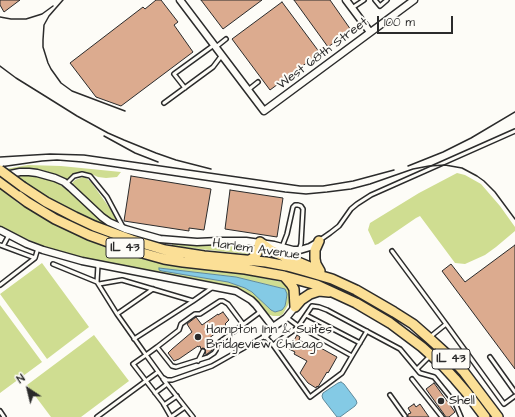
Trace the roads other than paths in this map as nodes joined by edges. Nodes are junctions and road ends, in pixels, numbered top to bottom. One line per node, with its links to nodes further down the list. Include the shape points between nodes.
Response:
1 (180, 0): 10 (street)
2 (346, 0): 7 (street)
3 (364, 0): 7 (lane)
4 (375, 0): 5 (lane, via 380,6)
5 (387, 0)
6 (414, 0): 8 (street, West 68th Street)
7 (352, 8): 8 (street)
8 (370, 32): 14 (street, West 68th Street, via 324,62 264,111)
9 (226, 39): 10 (lane)
10 (215, 46): 11 (street); 13 (lane, via 174,74)
11 (222, 55): 13 (lane, via 213,67); 14 (street)
12 (258, 82): 14 (lane)
13 (185, 88): 15 (lane)
14 (248, 90)
15 (164, 103)
16 (515, 131): 24 (lane, via 371,195 352,209 339,226)
17 (0, 170): 32 (main road, Harlem Avenue / IL 43, bridge, via 46,202 94,226 132,240 165,250)
18 (0, 176): 20 (street, via 20,172 37,173)
19 (0, 182): 36 (main road, Harlem Avenue / IL 43, via 55,219 128,249 164,259)
20 (66, 184): 21 (street, via 102,217); 21 (lane, via 74,176 90,176 107,197)
21 (125, 229): 25 (street, via 169,240)
22 (0, 230): 23 (street)
23 (9, 235): 26 (lane); 28 (street)
24 (319, 241): 29 (street, via 307,249); 35 (main road, via 315,259)
25 (260, 242): 27 (street); 32 (main road, via 257,253); 35 (main road, via 272,251)
26 (1, 246): 31 (lane)
27 (282, 247): 29 (street); 29 (lane, via 293,207 298,205 303,209)
28 (38, 248): 31 (lane); 34 (street)
29 (299, 250)
30 (392, 251): 50 (lane)
31 (35, 258): 39 (lane)
32 (249, 260): 37 (main road, Harlem Avenue / IL 43, via 287,266)
33 (53, 264): 38 (lane)
34 (98, 265): 38 (lane); 40 (street)
35 (320, 271): 37 (main road)
36 (284, 276): 42 (main road, Harlem Avenue / IL 43); 44 (main road, via 294,289)
37 (332, 279): 55 (main road, Harlem Avenue / IL 43, via 394,312)
38 (98, 283): 41 (lane, via 122,280); 46 (lane)
39 (0, 284)
40 (214, 287): 43 (lane); 45 (street, via 236,291 251,300)
41 (153, 289): 43 (lane); 46 (lane)
42 (336, 293): 44 (main road, via 314,292); 64 (main road, Harlem Avenue / IL 43, via 390,323)
43 (193, 300): 56 (lane)
44 (295, 307): 48 (street)
45 (261, 311): 49 (lane); 52 (street)
46 (117, 314): 56 (lane)
47 (306, 315): 51 (lane); 53 (lane, via 312,306 319,307); 57 (lane)
48 (286, 317): 51 (lane); 52 (street)
49 (243, 324): 58 (lane); 61 (lane, via 228,304 220,301 181,324 179,330)
50 (446, 324): 55 (lane); 78 (lane, via 504,404)
51 (298, 326): 60 (lane); 65 (lane)
52 (273, 327): 54 (street)
53 (367, 331): 57 (lane); 68 (lane, via 400,349)
54 (265, 336): 60 (lane); 70 (lane, via 212,366 172,380)
55 (429, 338): 90 (main road, Harlem Avenue / IL 43, via 464,372)
56 (134, 339): 63 (lane)
57 (360, 343): 65 (lane)
58 (217, 344): 59 (lane); 67 (lane, via 214,353)
59 (210, 346)
60 (272, 346): 65 (lane, via 310,397 342,373)
61 (157, 347): 63 (lane); 67 (lane, via 172,366)
62 (203, 350): 67 (lane)
63 (146, 355): 69 (lane); 72 (lane, via 133,364)
64 (432, 355): 68 (lane); 83 (main road, Harlem Avenue / IL 43)
65 (352, 356)
66 (490, 357): 74 (lane)
67 (198, 361)
68 (417, 369): 89 (lane, via 420,373 434,377 455,403)
69 (158, 372): 70 (lane); 72 (lane)
70 (162, 377): 73 (lane)
71 (412, 378): 88 (lane)
72 (146, 381): 75 (lane); 85 (lane)
73 (167, 384): 75 (lane); 77 (lane)
74 (515, 392)
75 (155, 393): 79 (lane)
76 (390, 395): 82 (lane)
77 (177, 396): 79 (lane); 80 (lane)
78 (515, 396)
79 (164, 405): 86 (lane)
80 (185, 407): 86 (lane); 87 (lane)
81 (0, 411): 84 (lane)
82 (404, 416)
83 (484, 416)
84 (4, 417)
85 (97, 417)
86 (171, 417)
87 (193, 417)
88 (442, 417)
89 (461, 417)
90 (498, 417)

